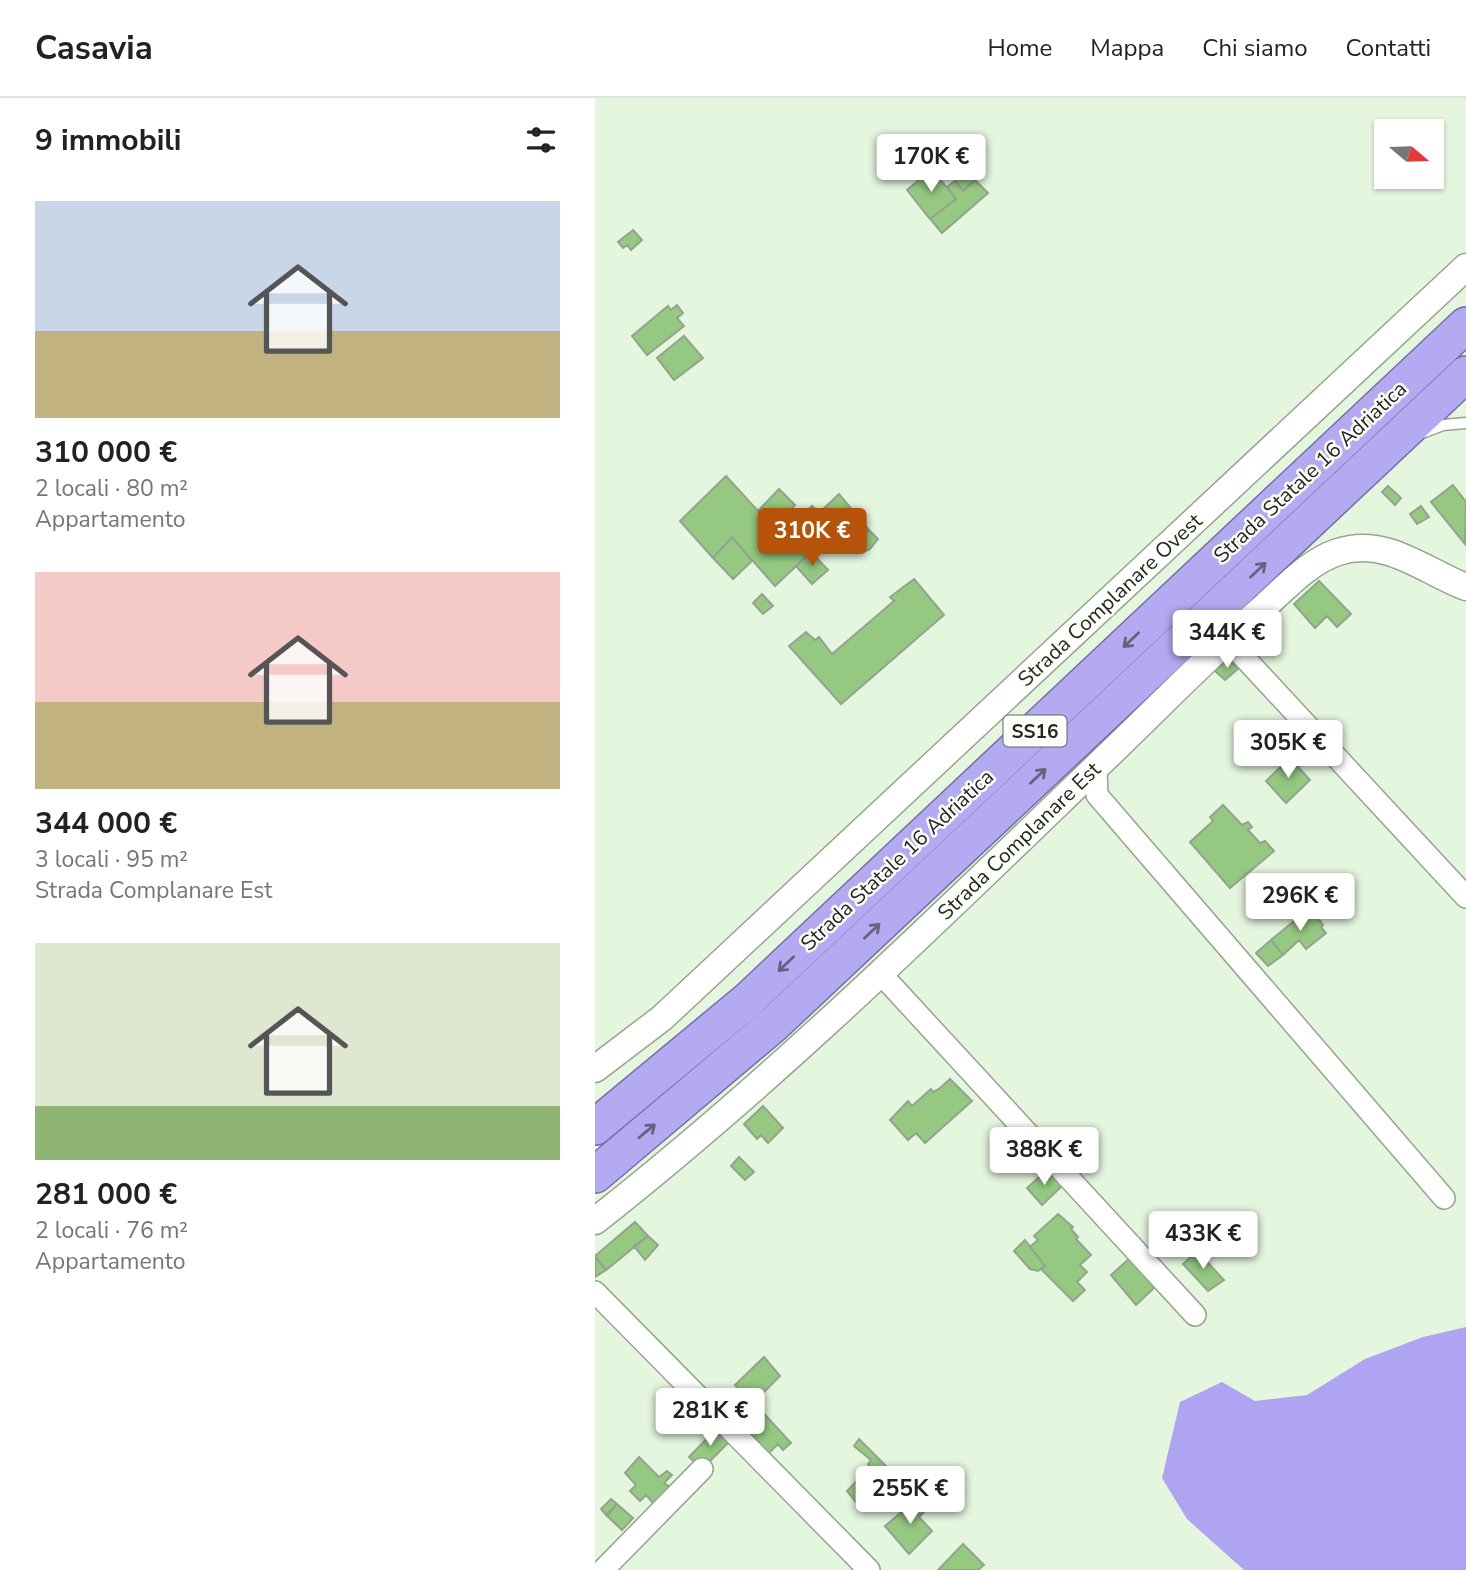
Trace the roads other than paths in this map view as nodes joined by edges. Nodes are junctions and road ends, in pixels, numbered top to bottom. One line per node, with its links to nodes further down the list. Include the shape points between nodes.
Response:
1 (1466, 267): 11 (street, Strada Complanare Ovest, via 662,1018)
2 (1466, 325): 12 (highway, Strada Statale 16 Adriatica / SS16, one-way to 12, via 748,1000)
3 (1466, 374): 5 (highway, Strada Statale 16 Adriatica / SS16)
4 (1466, 423): 5 (lane, via 1443,425)
5 (1393, 443): 13 (highway, Strada Statale 16 Adriatica / SS16, one-way to 5, via 774,1024)
6 (1466, 587): 7 (street, Strada Complanare Est, via 1398,553 1364,546 1336,552 1306,569)
7 (1227, 639): 8 (street, Strada Complanare Est); 9 (street)
8 (1096, 767): 10 (street, Strada Complanare Est); 14 (street, via 1097,795)
9 (1466, 897)
10 (880, 973): 15 (street, Strada Complanare Est, via 672,1161); 17 (street)
11 (595, 1069)
12 (595, 1127)
13 (595, 1175)
14 (1444, 1198)
15 (595, 1221)
16 (595, 1292): 20 (street)
17 (1195, 1315)
18 (702, 1469): 19 (street)
19 (603, 1570)
20 (869, 1570)

